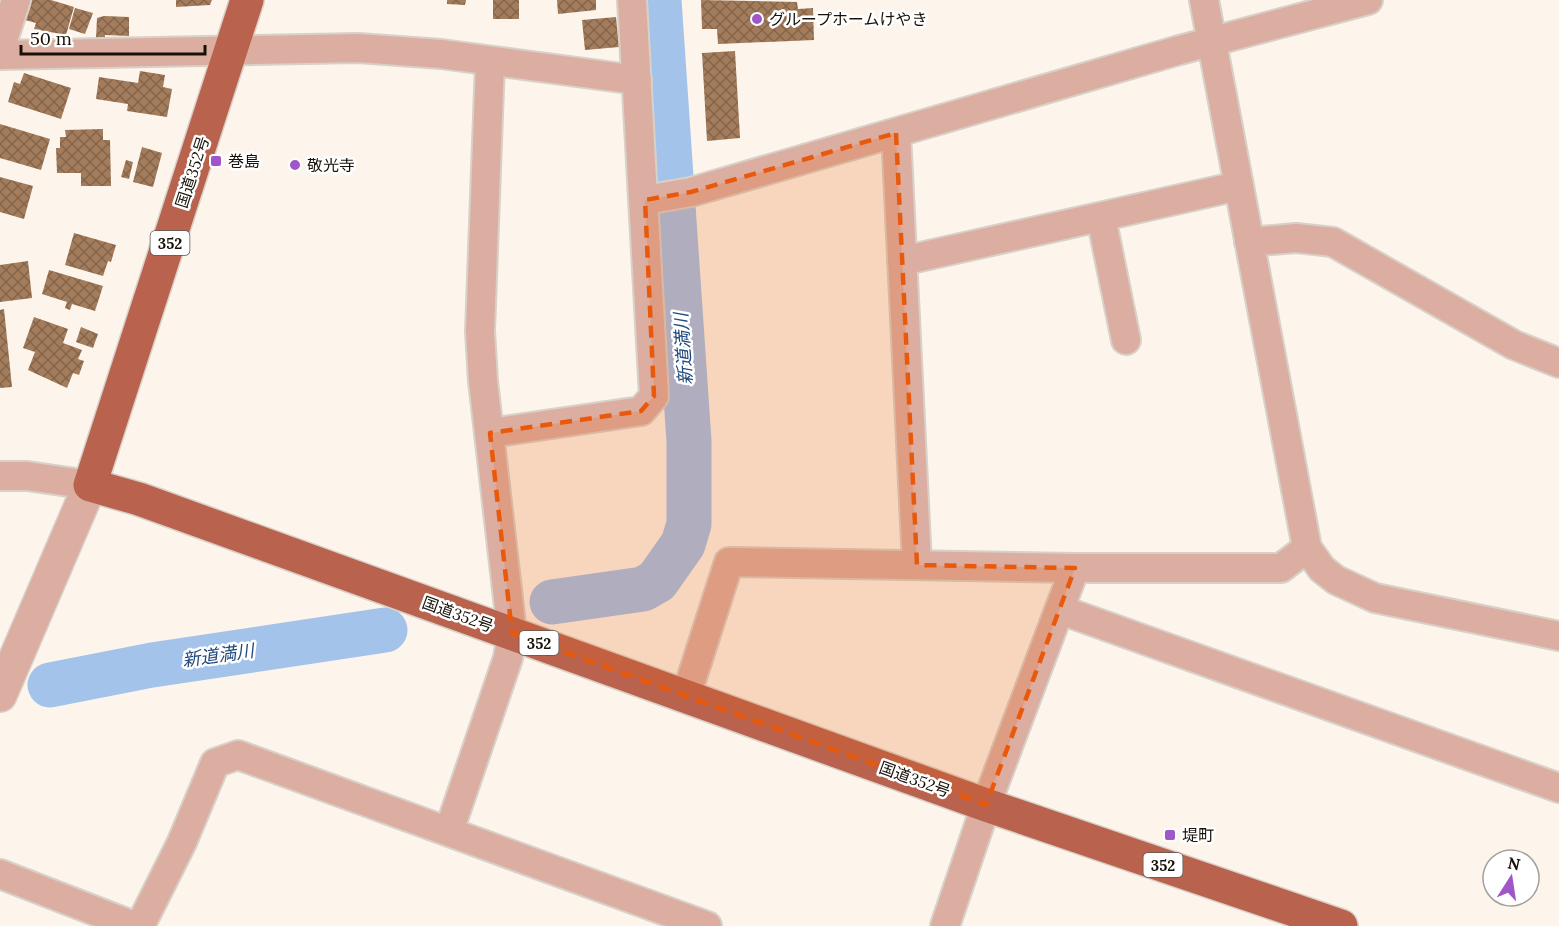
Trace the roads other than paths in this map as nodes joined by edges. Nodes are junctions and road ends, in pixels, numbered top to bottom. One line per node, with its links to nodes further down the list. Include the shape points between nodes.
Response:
1 (16, 0): 7 (street)
2 (247, 0): 8 (highway, 国道352号 / 352)
3 (632, 0): 11 (street)
4 (1204, 0): 6 (street)
5 (1368, 0): 6 (street)
6 (1212, 40): 12 (street); 13 (street)
7 (0, 49)
8 (231, 50): 9 (street); 10 (street, via 400,50); 22 (highway, 国道352号 / 352)
9 (0, 55)
10 (490, 62): 11 (street); 20 (street, via 480,300 483,381)
11 (637, 80): 14 (street)
12 (896, 133): 14 (street, via 691,192); 17 (street)
13 (1238, 186): 15 (street); 16 (street)
14 (649, 200): 20 (street, via 654,396 641,411)
15 (1101, 217): 17 (street); 18 (street)
16 (1249, 242): 19 (street, via 1296,238 1333,242 1514,345); 23 (street)
17 (902, 261): 24 (street)
18 (1126, 340)
19 (1559, 363)
20 (490, 433): 27 (street)
21 (0, 476): 22 (street)
22 (90, 485): 27 (highway, 国道352号 / 352, via 139,499); 29 (street)
23 (1307, 548): 25 (street, via 1281,567); 28 (street, via 1336,580 1375,598)
24 (917, 565): 25 (street); 30 (street, via 729,562)
25 (1075, 568): 26 (street)
26 (1060, 610): 31 (street); 32 (street)
27 (512, 633): 30 (highway, 国道352号 / 352); 33 (street, via 508,658)
28 (1559, 636)
29 (0, 695)
30 (686, 696): 32 (highway, 国道352号 / 352)
31 (1559, 788)
32 (986, 805): 38 (street); 39 (highway, 国道352号 / 352)
33 (449, 831): 36 (street, via 247,756 221,759 215,763 182,842); 37 (street)
34 (0, 874): 35 (street)
35 (134, 926)
36 (140, 926)
37 (707, 926)
38 (945, 926)
39 (1341, 926)

